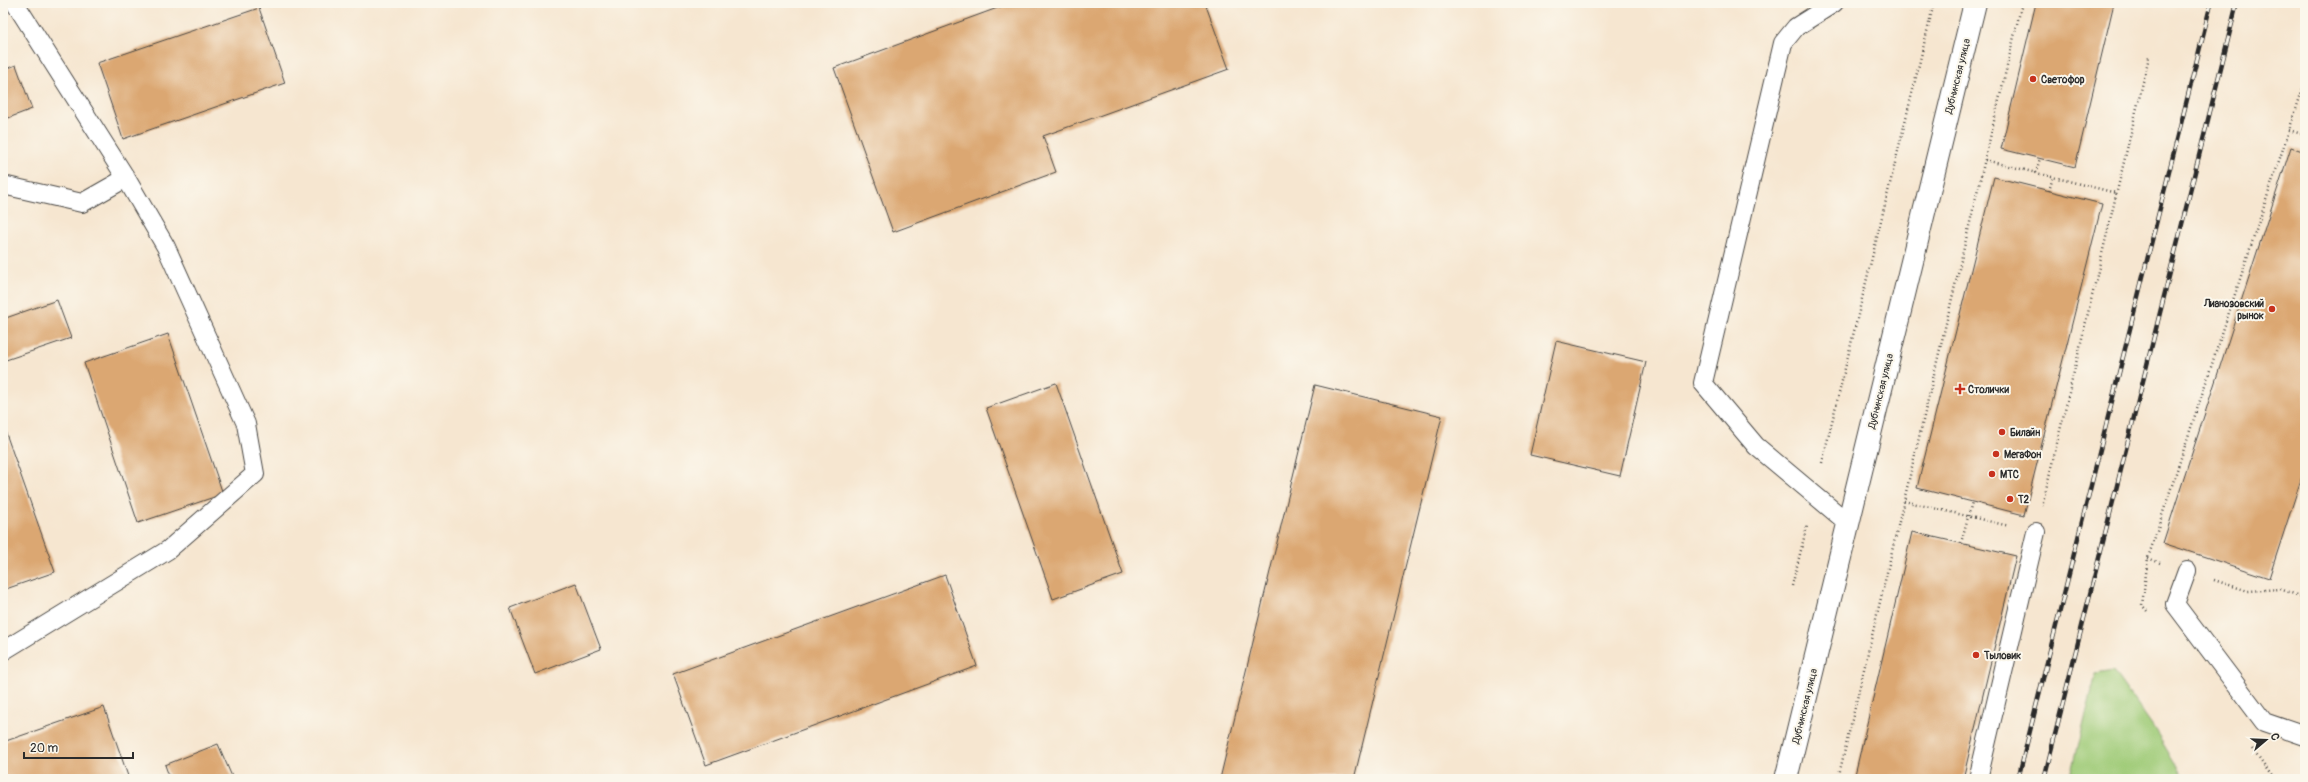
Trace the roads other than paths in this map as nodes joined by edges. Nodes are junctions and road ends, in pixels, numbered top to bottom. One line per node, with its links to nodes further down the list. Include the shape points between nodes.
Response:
1 (15, 3): 4 (lane)
2 (1834, 3): 6 (lane, via 1796,27 1782,43 1703,383 1756,446)
3 (1975, 3): 6 (street, Дубнинская улица)
4 (126, 178): 5 (lane, via 82,203); 9 (lane, via 166,247 246,424 255,474 168,550)
5 (3, 185)
6 (1848, 523): 11 (street, Дубнинская улица)
7 (2036, 532): 12 (lane)
8 (2187, 571): 10 (lane, via 2176,604 2264,722)
9 (3, 651)
10 (2305, 736)
11 (1786, 779)
12 (1978, 779)

